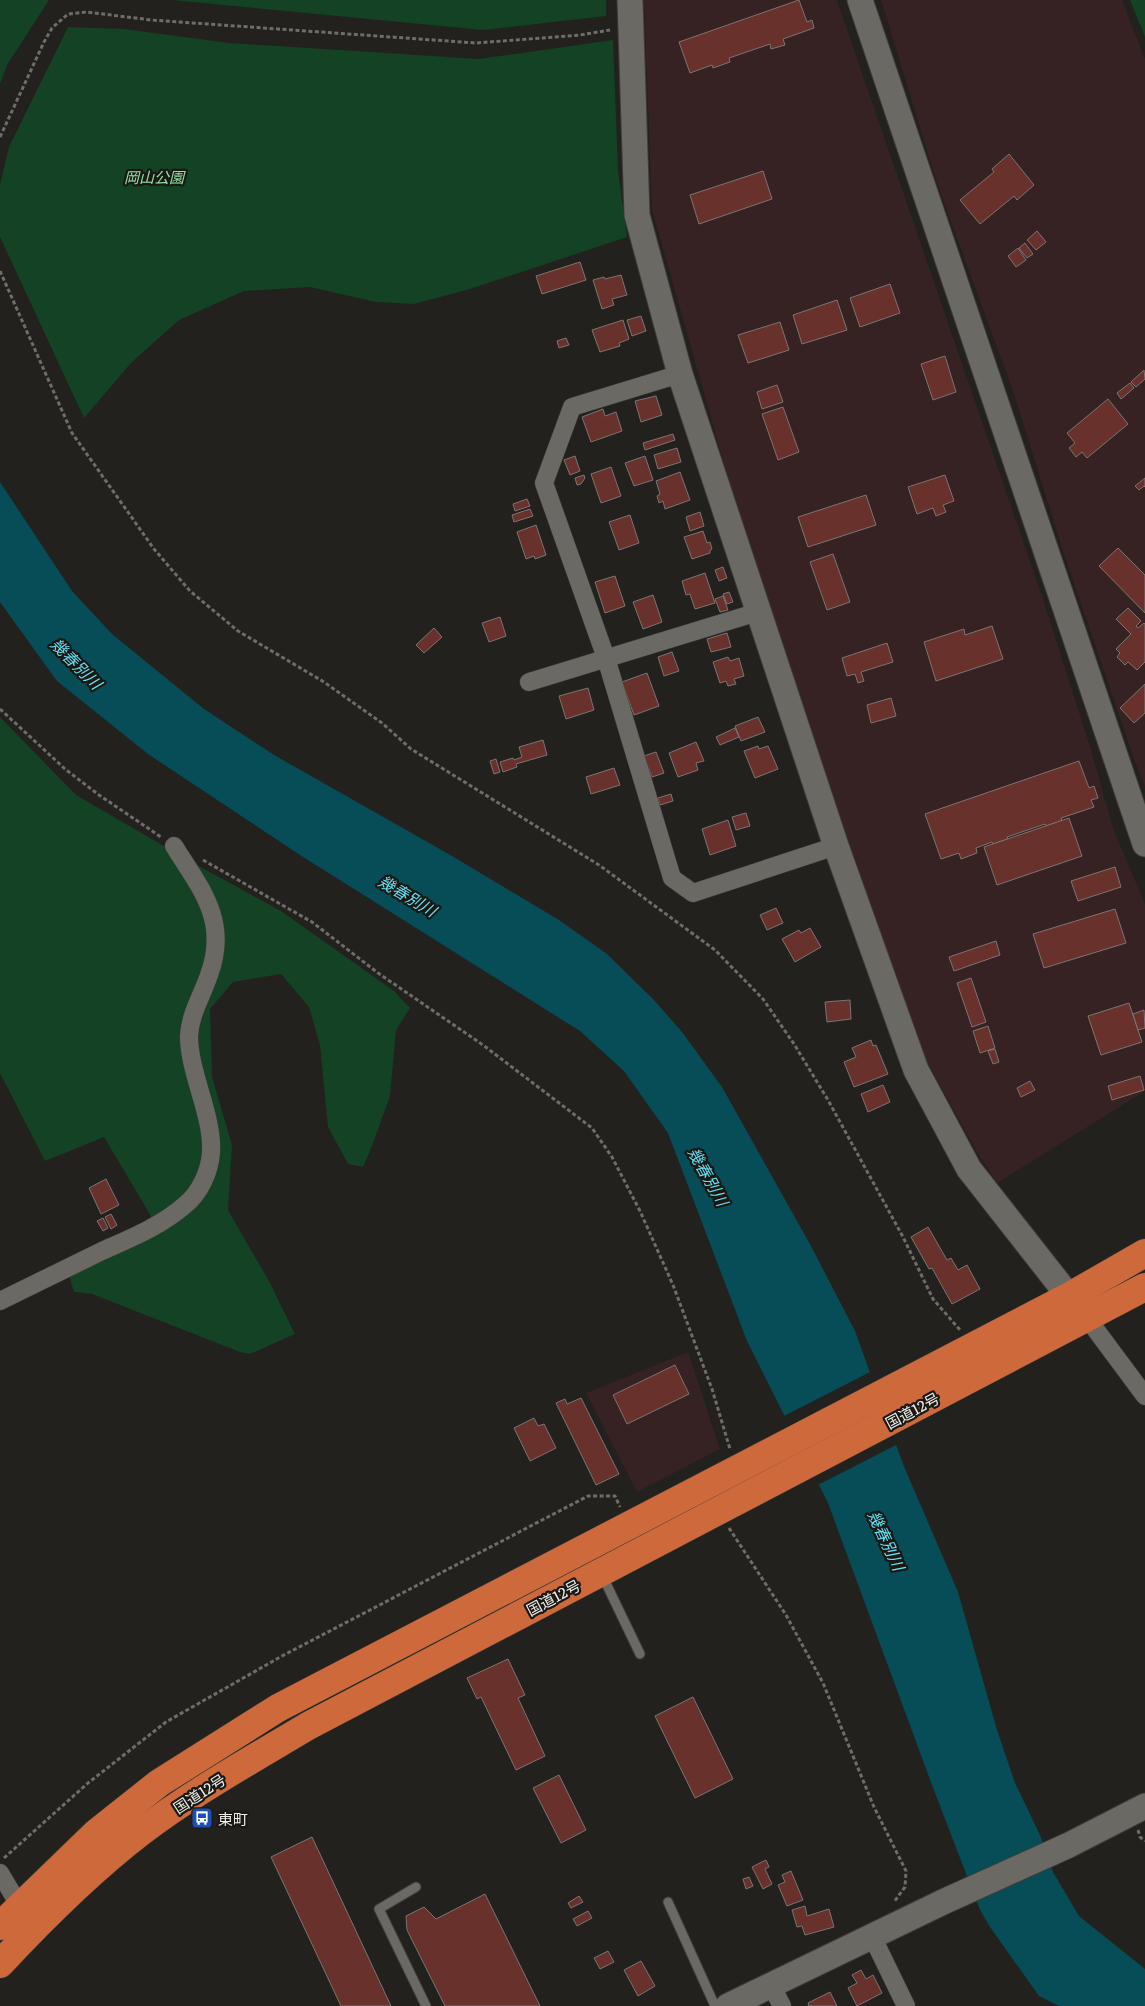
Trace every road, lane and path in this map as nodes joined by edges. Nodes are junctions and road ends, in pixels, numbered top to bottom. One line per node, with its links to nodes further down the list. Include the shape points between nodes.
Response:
1 (630, 0): 3 (street)
2 (860, 0): 11 (street)
3 (630, 27): 4 (path, via 476,43 151,20 86,12 68,14 52,28 44,42); 6 (street, via 637,215)
4 (0, 137)
5 (0, 271): 19 (path, via 72,433 154,549 190,590 238,631 324,682 382,723 411,750 599,865 716,950 763,999 828,1100 933,1299)
6 (680, 374): 7 (street); 8 (street, via 572,407 544,483)
7 (758, 612): 8 (street); 13 (street)
8 (606, 658): 9 (street); 13 (street, via 672,878 693,893)
9 (529, 682)
10 (0, 709): 12 (path, via 65,769)
11 (1145, 844)
12 (174, 846): 17 (street, via 203,891 214,922 210,974 194,1012 189,1036 211,1142 207,1170 194,1197 160,1224); 21 (path, via 312,922 592,1128 612,1157 636,1203 673,1285)
13 (836, 846): 16 (street, via 916,1070 969,1169)
14 (1145, 1253): 16 (highway, 国道12号)
15 (1145, 1286): 18 (highway, 国道12号)
16 (1070, 1296): 18 (street); 19 (highway, 国道12号)
17 (0, 1301)
18 (1087, 1318): 20 (street); 22 (highway, 国道12号)
19 (972, 1347): 21 (highway, 国道12号)
20 (1145, 1396)
21 (738, 1468): 23 (highway, 国道12号)
22 (718, 1511): 24 (highway, 国道12号); 32 (path, via 786,1615 824,1683 874,1807 906,1871 905,1887)
23 (630, 1524): 27 (path, via 615,1496 588,1496 282,1656 166,1722 88,1783); 31 (highway, 国道12号, via 278,1708 217,1746 159,1784 96,1833)
24 (601, 1572): 25 (lane); 34 (highway, 国道12号, via 308,1726 221,1778 142,1831 86,1877)
25 (640, 1654)
26 (1145, 1806): 35 (street, via 1069,1846)
27 (0, 1861)
28 (0, 1873): 31 (street)
29 (416, 1887): 38 (lane, via 379,1909)
30 (668, 1902): 39 (lane)
31 (19, 1906): 33 (highway, 国道12号); 34 (street)
32 (892, 1906)
33 (0, 1926)
34 (33, 1929): 36 (highway, 国道12号)
35 (872, 1936): 37 (street); 41 (street)
36 (0, 1964)
37 (777, 1996): 40 (street)
38 (426, 2006)
39 (715, 2006)
40 (728, 2006)
41 (906, 2006)

